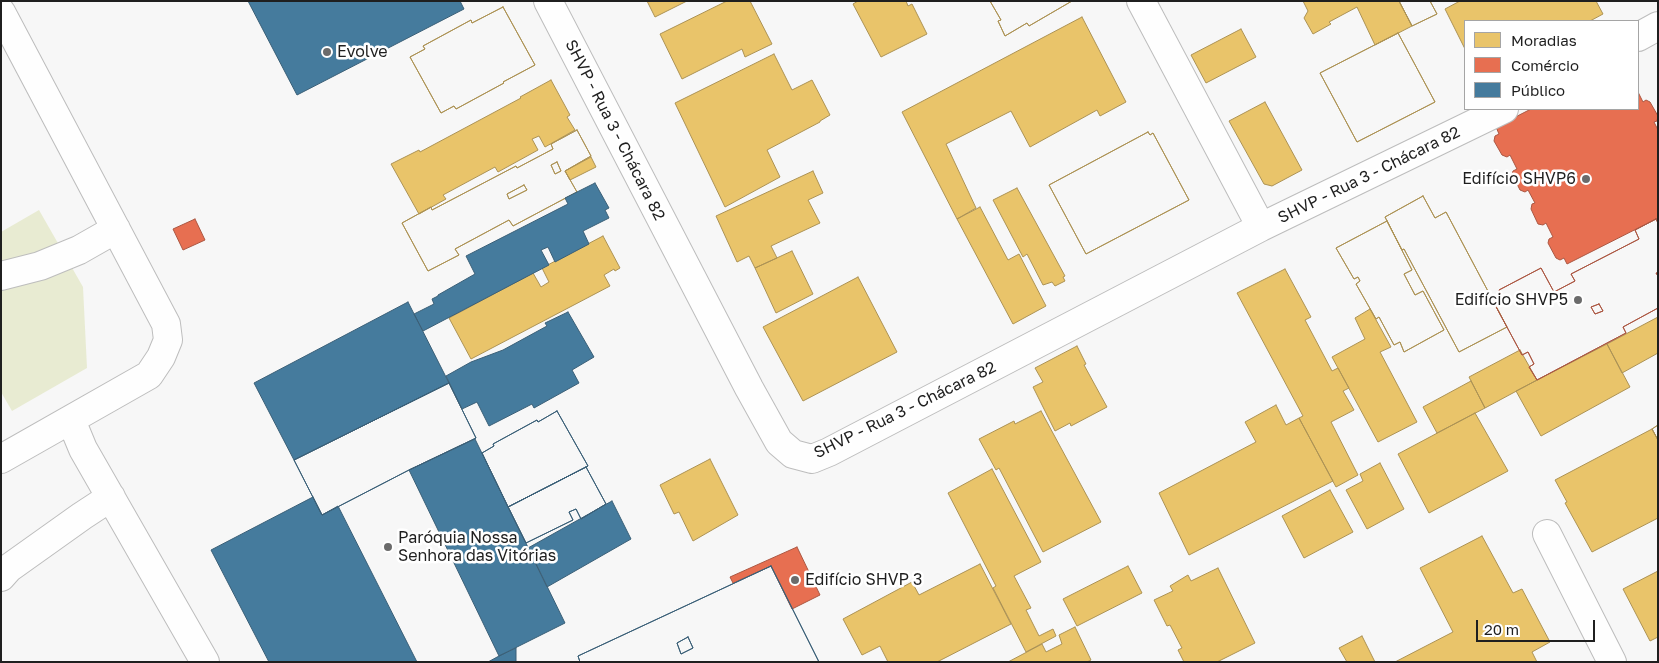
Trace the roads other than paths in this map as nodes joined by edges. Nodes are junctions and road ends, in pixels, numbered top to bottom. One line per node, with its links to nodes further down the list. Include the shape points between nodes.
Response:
1 (548, 1): 7 (street, SHVP - Rua 3 - Chácara 82, via 749,388 779,442 793,454 812,459 829,452)
2 (1141, 1): 7 (street, SHVP - Rua 3 - Chácara 82)
3 (1, 12): 8 (street)
4 (1658, 26): 5 (street)
5 (1639, 36)
6 (1502, 110): 7 (street, SHVP - Rua 3 - Chácara 82)
7 (1261, 227)
8 (116, 229): 9 (street, via 79,250 40,266); 10 (street, via 166,324 168,340 150,375)
9 (1, 276)
10 (71, 420): 11 (street); 12 (street)
11 (1, 459)
12 (111, 497): 14 (street, via 9,568); 15 (street)
13 (1547, 534): 16 (street)
14 (1, 577)
15 (205, 662)
16 (1612, 662)

